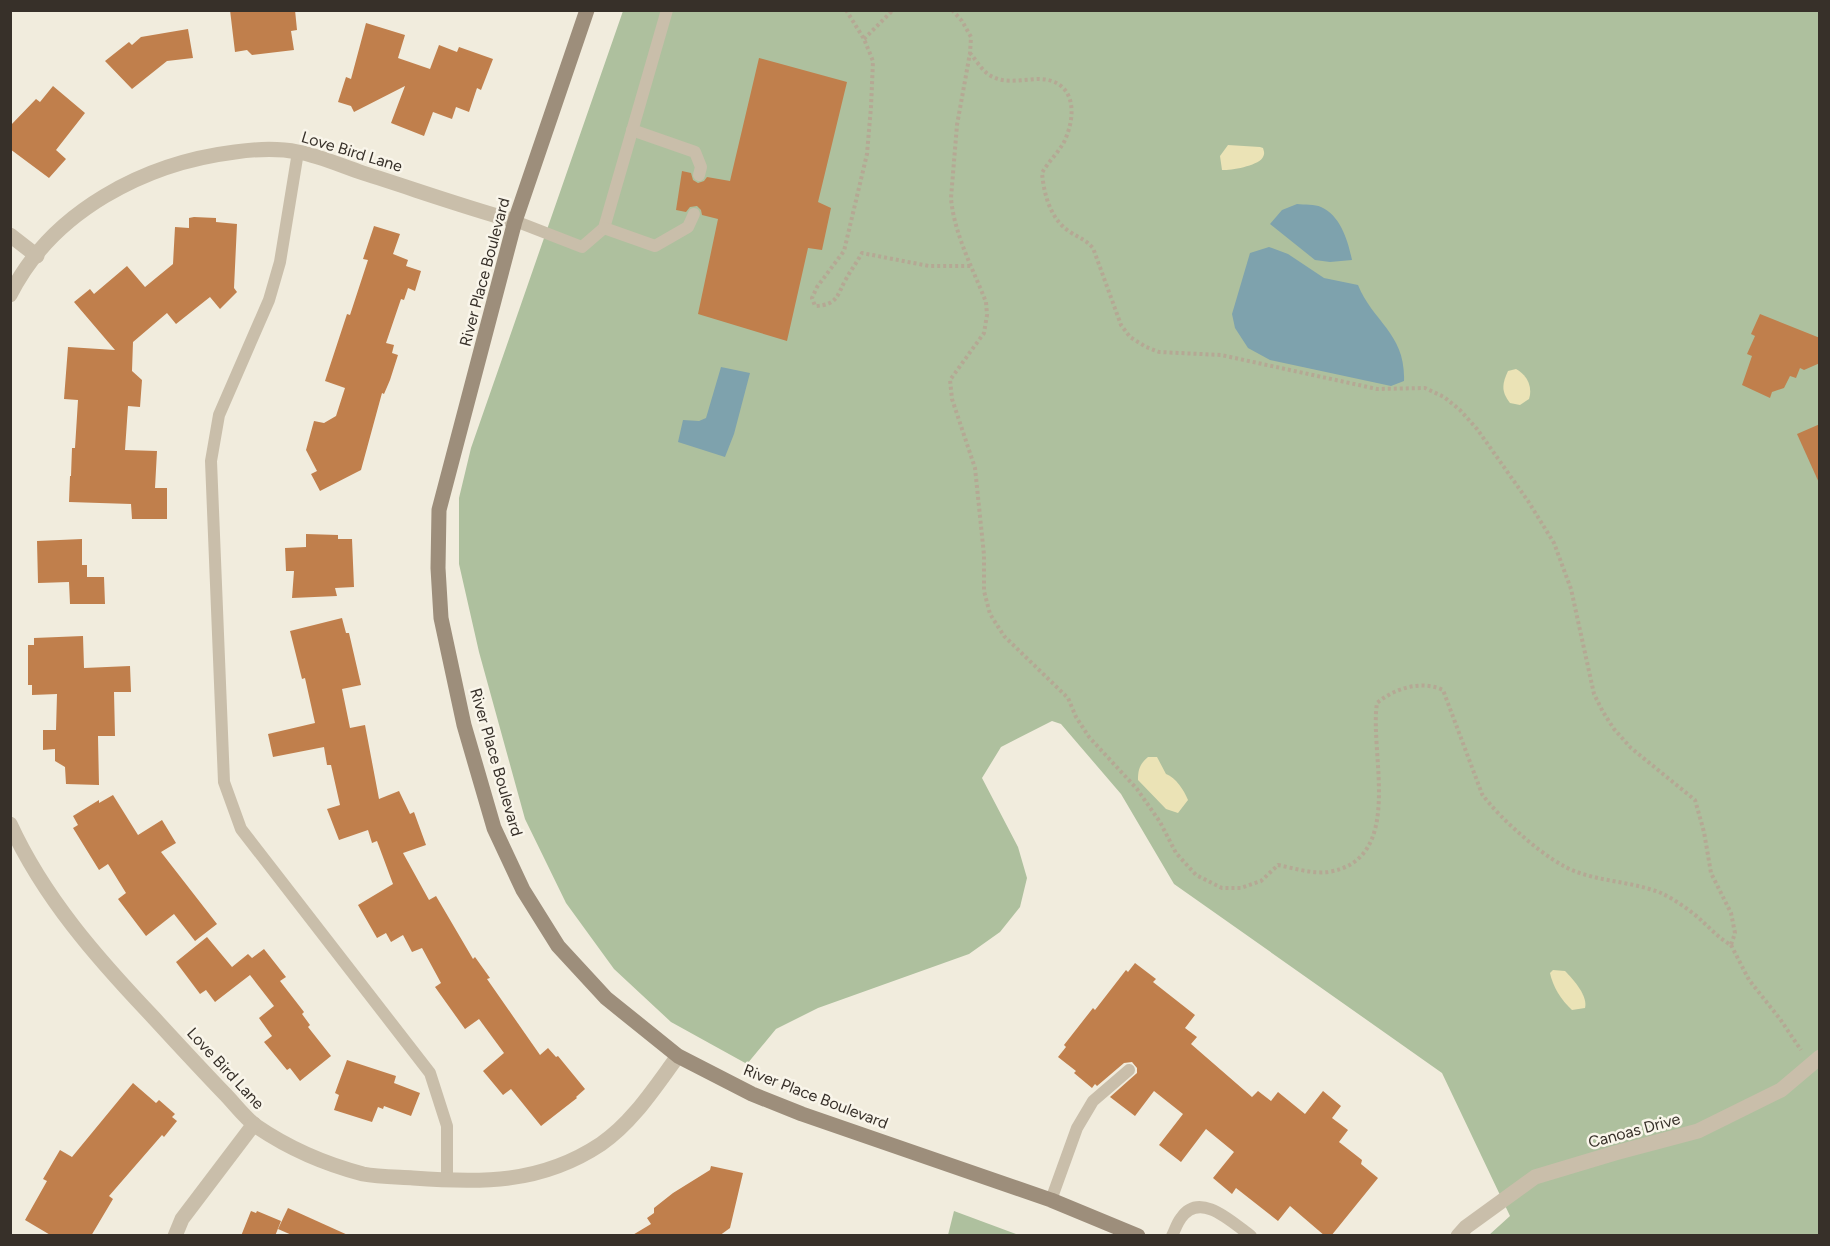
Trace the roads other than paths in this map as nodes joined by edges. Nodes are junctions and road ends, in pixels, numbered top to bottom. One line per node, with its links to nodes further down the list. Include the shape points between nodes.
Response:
1 (587, 10): 7 (street, River Place Boulevard)
2 (667, 10): 3 (lane)
3 (632, 130): 5 (lane, via 695,152 701,167); 8 (lane)
4 (298, 152): 7 (street, Love Bird Lane); 10 (street, Love Bird Lane, via 259,149 222,154 189,159 147,174 91,204); 17 (lane, via 280,262 269,300 219,415 211,461 224,782 241,829 430,1073 447,1126)
5 (699, 175)
6 (694, 214): 8 (lane, via 688,227 655,246)
7 (515, 221): 8 (lane, via 582,247); 13 (street, River Place Boulevard, via 439,510 441,618 464,725 494,828 523,890 558,946 598,989)
8 (603, 228)
9 (10, 235): 10 (street)
10 (37, 256): 11 (street, Love Bird Lane)
11 (10, 296)
12 (10, 824): 16 (street, Love Bird Lane, via 43,886 77,933)
13 (678, 1056): 17 (street, Love Bird Lane, via 634,1114 603,1143 576,1159 509,1180); 18 (street, River Place Boulevard, via 752,1094 802,1114)
14 (1820, 1057): 23 (street, Canoas Drive, via 1781,1090 1698,1131 1535,1177)
15 (1129, 1070): 18 (lane, via 1092,1101 1077,1128)
16 (254, 1124): 17 (street, Love Bird Lane, via 305,1155 364,1174); 19 (street, via 182,1219)
17 (447, 1181)
18 (1051, 1200): 20 (street, River Place Boulevard)
19 (175, 1236)
20 (1138, 1236)
21 (1172, 1236): 22 (lane, via 1182,1217 1196,1207 1214,1210)
22 (1251, 1236)
23 (1458, 1236)

